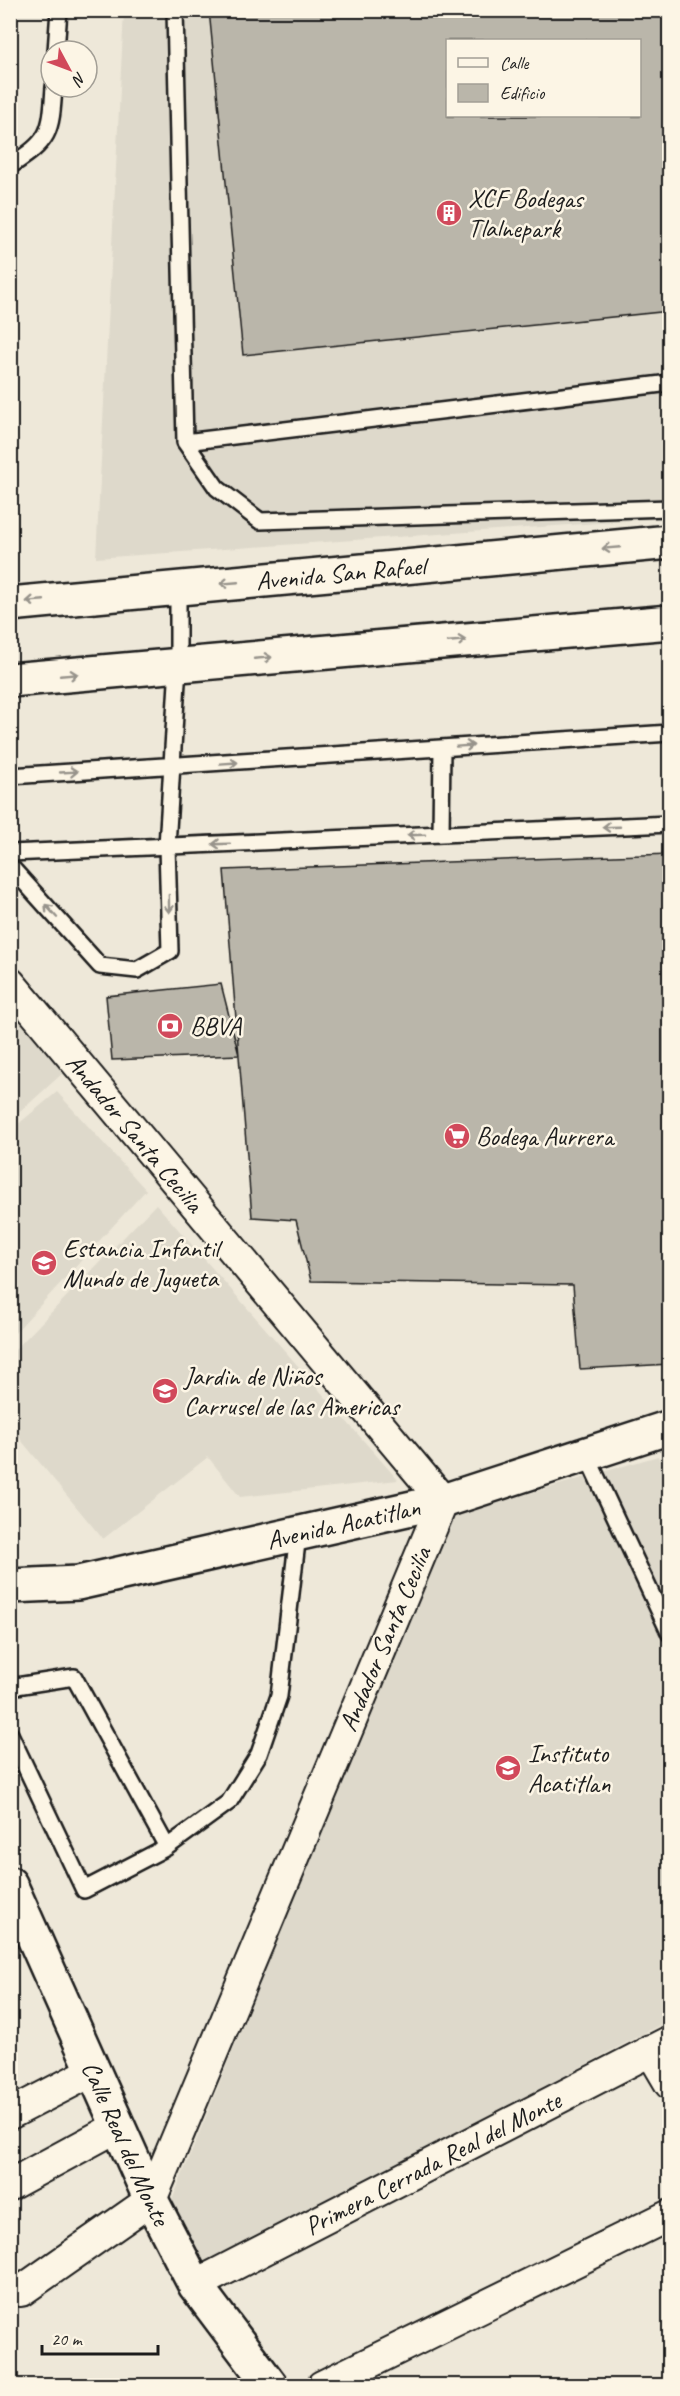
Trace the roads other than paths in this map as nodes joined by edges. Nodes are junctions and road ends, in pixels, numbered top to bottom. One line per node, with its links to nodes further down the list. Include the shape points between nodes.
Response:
1 (59, 10): 3 (lane)
2 (176, 10): 7 (lane)
3 (57, 39)
4 (53, 99): 5 (lane, via 52,122 39,148)
5 (10, 166)
6 (669, 382): 7 (lane)
7 (185, 442): 8 (lane, via 217,488 260,521)
8 (669, 508)
9 (669, 542): 10 (main road, Avenida San Rafael, one-way to 10)
10 (178, 588): 11 (main road, Avenida San Rafael, one-way to 11); 13 (lane)
11 (10, 604)
12 (669, 622): 13 (main road, one-way to 12)
13 (178, 666): 14 (main road, one-way to 13); 17 (lane)
14 (10, 680)
15 (669, 733): 16 (lane, one-way to 15)
16 (442, 748): 17 (lane, one-way to 16); 20 (lane)
17 (170, 767): 18 (lane, one-way to 17); 21 (lane)
18 (10, 776)
19 (669, 824): 20 (lane, one-way to 20)
20 (441, 834): 21 (lane, one-way to 21)
21 (167, 846): 22 (lane); 23 (lane, one-way to 23, via 170,951 137,970 100,966)
22 (10, 854)
23 (10, 866)
24 (10, 983): 27 (street, Andador Santa Cecilia)
25 (669, 1427): 26 (main road, Avenida Acatitlan)
26 (586, 1454): 27 (main road, Avenida Acatitlan); 30 (lane)
27 (443, 1501): 28 (main road, Avenida Acatitlan); 41 (street, Andador Santa Cecilia)
28 (298, 1534): 29 (main road, Avenida Acatitlan, via 78,1583); 33 (lane, via 279,1696 259,1754 229,1802)
29 (10, 1586)
30 (669, 1634)
31 (10, 1687): 33 (lane, via 74,1677)
32 (10, 1734): 33 (lane, via 84,1890)
33 (167, 1847)
34 (10, 1884): 36 (main road, Calle Real del Monte)
35 (660, 2046): 37 (street); 43 (street, Primera Cerrada Real del Monte)
36 (93, 2071): 38 (street); 39 (main road, Calle Real del Monte)
37 (669, 2084)
38 (10, 2114)
39 (117, 2127): 40 (street); 41 (main road, Calle Real del Monte)
40 (10, 2185)
41 (151, 2200): 43 (main road, Calle Real del Monte); 44 (street)
42 (669, 2215): 46 (street)
43 (195, 2285): 45 (main road, Calle Real del Monte)
44 (21, 2291)
45 (271, 2385)
46 (322, 2385)

